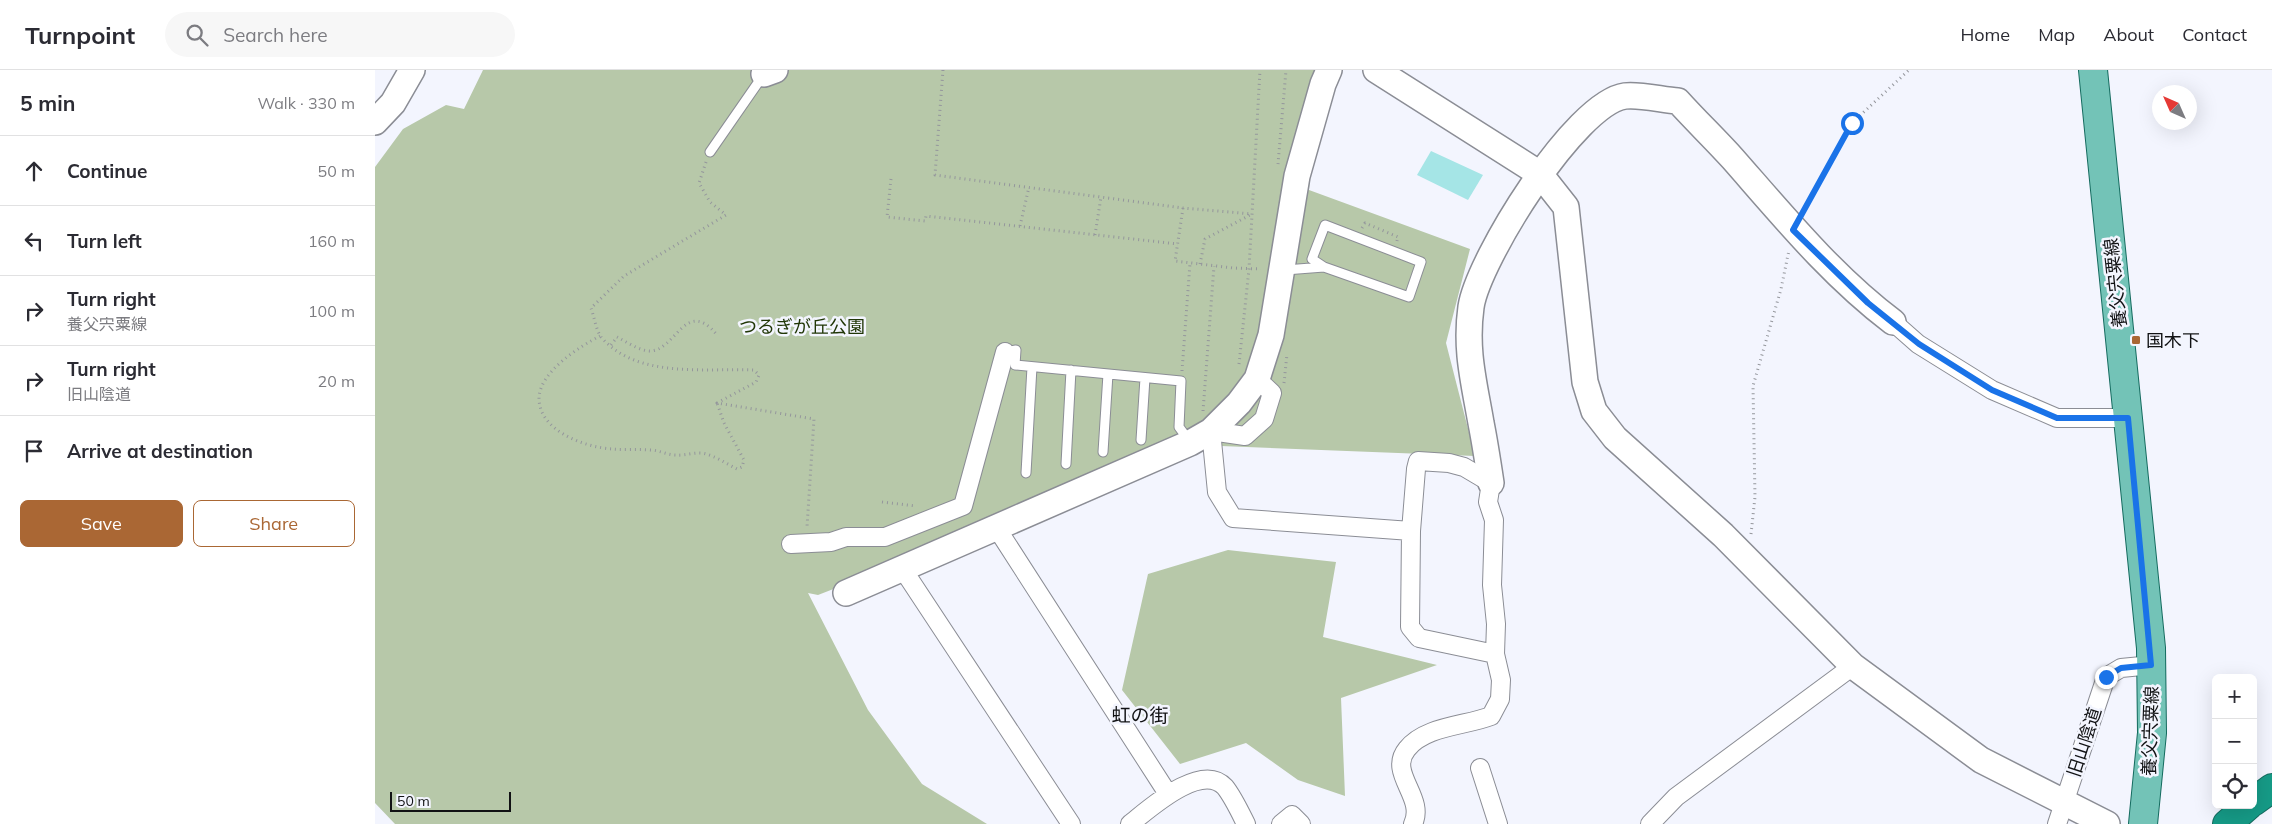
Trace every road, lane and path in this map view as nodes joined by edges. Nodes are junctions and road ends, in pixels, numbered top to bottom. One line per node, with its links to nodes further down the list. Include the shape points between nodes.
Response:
1 (412, 70): 10 (street, via 393,103)
2 (943, 70): 14 (path, via 935,175)
3 (1259, 70): 17 (path)
4 (1329, 70): 27 (street, via 1297,176)
5 (1376, 70): 9 (street)
6 (1909, 70): 19 (path, via 1852,123)
7 (2093, 70): 40 (main road, 養父宍粟線)
8 (770, 72): 11 (lane)
9 (1406, 79): 12 (street)
10 (375, 122)
11 (710, 152): 30 (path, via 699,183 710,202 726,215 624,276 591,308)
12 (1540, 174): 19 (street, via 1586,120 1606,104 1625,96 1677,101 1732,158); 46 (street, via 1480,274 1471,307 1469,362); 50 (street, via 1566,207 1585,382 1594,411 1615,438)
13 (891, 179): 18 (path, via 887,217 925,221 926,216)
14 (1029, 187): 15 (path); 18 (path)
15 (1101, 197): 16 (path); 20 (path)
16 (1183, 208): 17 (path); 21 (path)
17 (1252, 214): 23 (path, via 1205,239); 26 (path)
18 (1020, 226): 20 (path)
19 (1793, 230): 28 (street, via 1868,303); 50 (path, via 1781,289 1753,386 1755,497)
20 (1095, 234): 21 (path)
21 (1178, 244): 22 (path, via 1175,261)
22 (1190, 263): 23 (path); 38 (path)
23 (1200, 264): 24 (path)
24 (1214, 266): 26 (path); 41 (path)
25 (1324, 267): 25 (lane, via 1409,298 1421,262 1325,225 1312,258); 27 (lane)
26 (1249, 268): 27 (path); 35 (path)
27 (1282, 270): 35 (street, via 1271,335)
28 (1893, 322): 40 (street, via 1919,344 1992,390 2057,418)
29 (717, 334): 31 (path, via 705,322 698,321 683,326 662,346 651,351 637,348 617,337)
30 (600, 336): 31 (path); 39 (path, via 574,350 539,392 539,405 545,420 568,436 611,450 652,450 675,455 705,453 737,469 742,467 744,460)
31 (611, 345): 39 (path, via 626,358 663,368 754,370 759,376 756,382)
32 (1005, 352): 33 (lane, via 1016,350 1015,365); 49 (street, via 963,506 885,537 846,537 831,542)
33 (1032, 367): 34 (lane); 45 (lane)
34 (1071, 370): 36 (lane); 44 (lane)
35 (1248, 372): 41 (street, via 1239,403)
36 (1108, 374): 37 (lane); 43 (lane)
37 (1145, 378): 38 (lane); 42 (lane)
38 (1181, 381): 41 (lane, via 1179,427)
39 (717, 403): 49 (path, via 814,420)
40 (2128, 418): 54 (main road, 養父宍粟線)
41 (1201, 437): 47 (street); 48 (street, via 1217,492 1233,518)
42 (1141, 440)
43 (1103, 452)
44 (1065, 464)
45 (1026, 473)
46 (1491, 483): 48 (street, via 1465,467 1419,461); 53 (street)
47 (996, 527): 51 (street); 58 (street)
48 (1411, 531): 53 (street, via 1410,627 1419,638)
49 (798, 544)
50 (1749, 560): 55 (street)
51 (902, 568): 52 (street); 62 (street)
52 (847, 593)
53 (1495, 654): 67 (street, via 1501,680 1500,699 1491,716 1472,724 1427,733 1402,755 1399,766 1415,803)
54 (2151, 665): 61 (street, 旧山陰道, via 2121,668 2106,677); 71 (main road, 養父宍粟線, via 2151,749)
55 (1853, 666): 61 (street, via 1981,760); 69 (street, via 1676,797)
56 (1480, 768): 68 (street)
57 (2272, 788): 59 (highway)
58 (1168, 794): 63 (street); 64 (street, via 1190,782 1208,779 1224,785)
59 (2257, 799)
60 (2244, 809): 72 (highway)
61 (2061, 813): 70 (street)
62 (1071, 824)
63 (1130, 824)
64 (1247, 824)
65 (1281, 824): 66 (street, via 1292,815)
66 (1301, 824)
67 (1413, 824)
68 (1498, 824)
69 (1651, 824)
70 (2107, 824)
71 (2143, 824)
72 (2227, 824)

